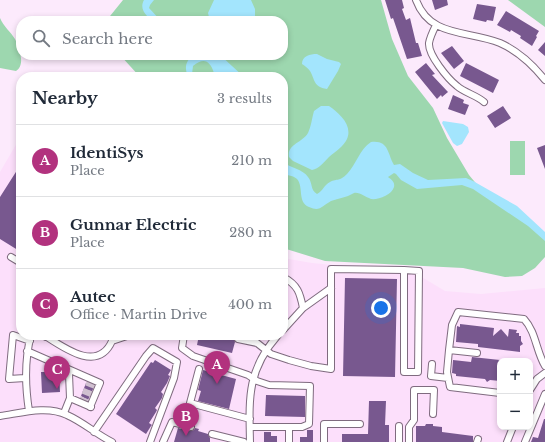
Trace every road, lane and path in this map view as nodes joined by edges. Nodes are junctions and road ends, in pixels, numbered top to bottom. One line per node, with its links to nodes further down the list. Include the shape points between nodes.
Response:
1 (416, 0): 2 (street, via 423,14)
2 (436, 25): 3 (street, via 501,44 529,62); 4 (street, via 429,44 432,56 451,81)
3 (545, 80)
4 (484, 102)
5 (11, 257): 6 (street)
6 (16, 260)
7 (404, 270): 7 (street, via 419,272 418,372 404,372); 9 (street, via 331,269)
8 (288, 281): 10 (street, via 300,293)
9 (331, 288): 10 (street); 21 (street, via 330,368 299,363 271,354)
10 (303, 308): 11 (street)
11 (288, 324)
12 (16, 336): 30 (street, via 13,335 9,379)
13 (30, 340): 23 (street)
14 (52, 340): 15 (street, via 89,357 96,357 107,351)
15 (115, 340)
16 (183, 340): 31 (street, via 182,348 193,356)
17 (243, 340): 20 (street)
18 (258, 340): 20 (street)
19 (274, 340): 21 (street)
20 (258, 343): 21 (street)
21 (267, 350): 31 (street)
22 (449, 350): 24 (street); 26 (street, via 452,325 458,312 524,319 529,325); 32 (street)
23 (27, 351): 30 (street); 36 (street, via 100,383 90,407)
24 (477, 353)
25 (432, 364): 32 (street, via 431,376)
26 (545, 366)
27 (198, 369): 41 (street, via 190,403)
28 (545, 373): 33 (street)
29 (69, 374): 36 (street)
30 (26, 378): 37 (street)
31 (253, 378): 41 (street, via 249,404); 46 (street, via 269,385 310,386 309,424)
32 (448, 378): 34 (street, via 450,387)
33 (533, 385)
34 (497, 393)
35 (545, 394): 60 (street)
36 (70, 398): 38 (street)
37 (29, 411): 38 (street); 40 (street)
38 (64, 413): 48 (street)
39 (433, 414): 58 (street, via 434,390 414,390 414,420 409,427)
40 (0, 416)
41 (250, 419): 45 (street)
42 (360, 424): 56 (street, via 324,424)
43 (399, 426): 57 (street)
44 (191, 427): 52 (street, via 172,422)
45 (250, 427): 46 (street); 54 (street)
46 (289, 427): 55 (street)
47 (513, 430): 59 (street)
48 (94, 432): 50 (street); 51 (street, via 153,348 177,362 174,378)
49 (212, 434): 53 (street)
50 (112, 442)
51 (150, 442)
52 (163, 442)
53 (244, 442)
54 (250, 442)
55 (289, 442)
56 (324, 442)
57 (399, 442)
58 (409, 442)
59 (507, 442)
60 (525, 442)

